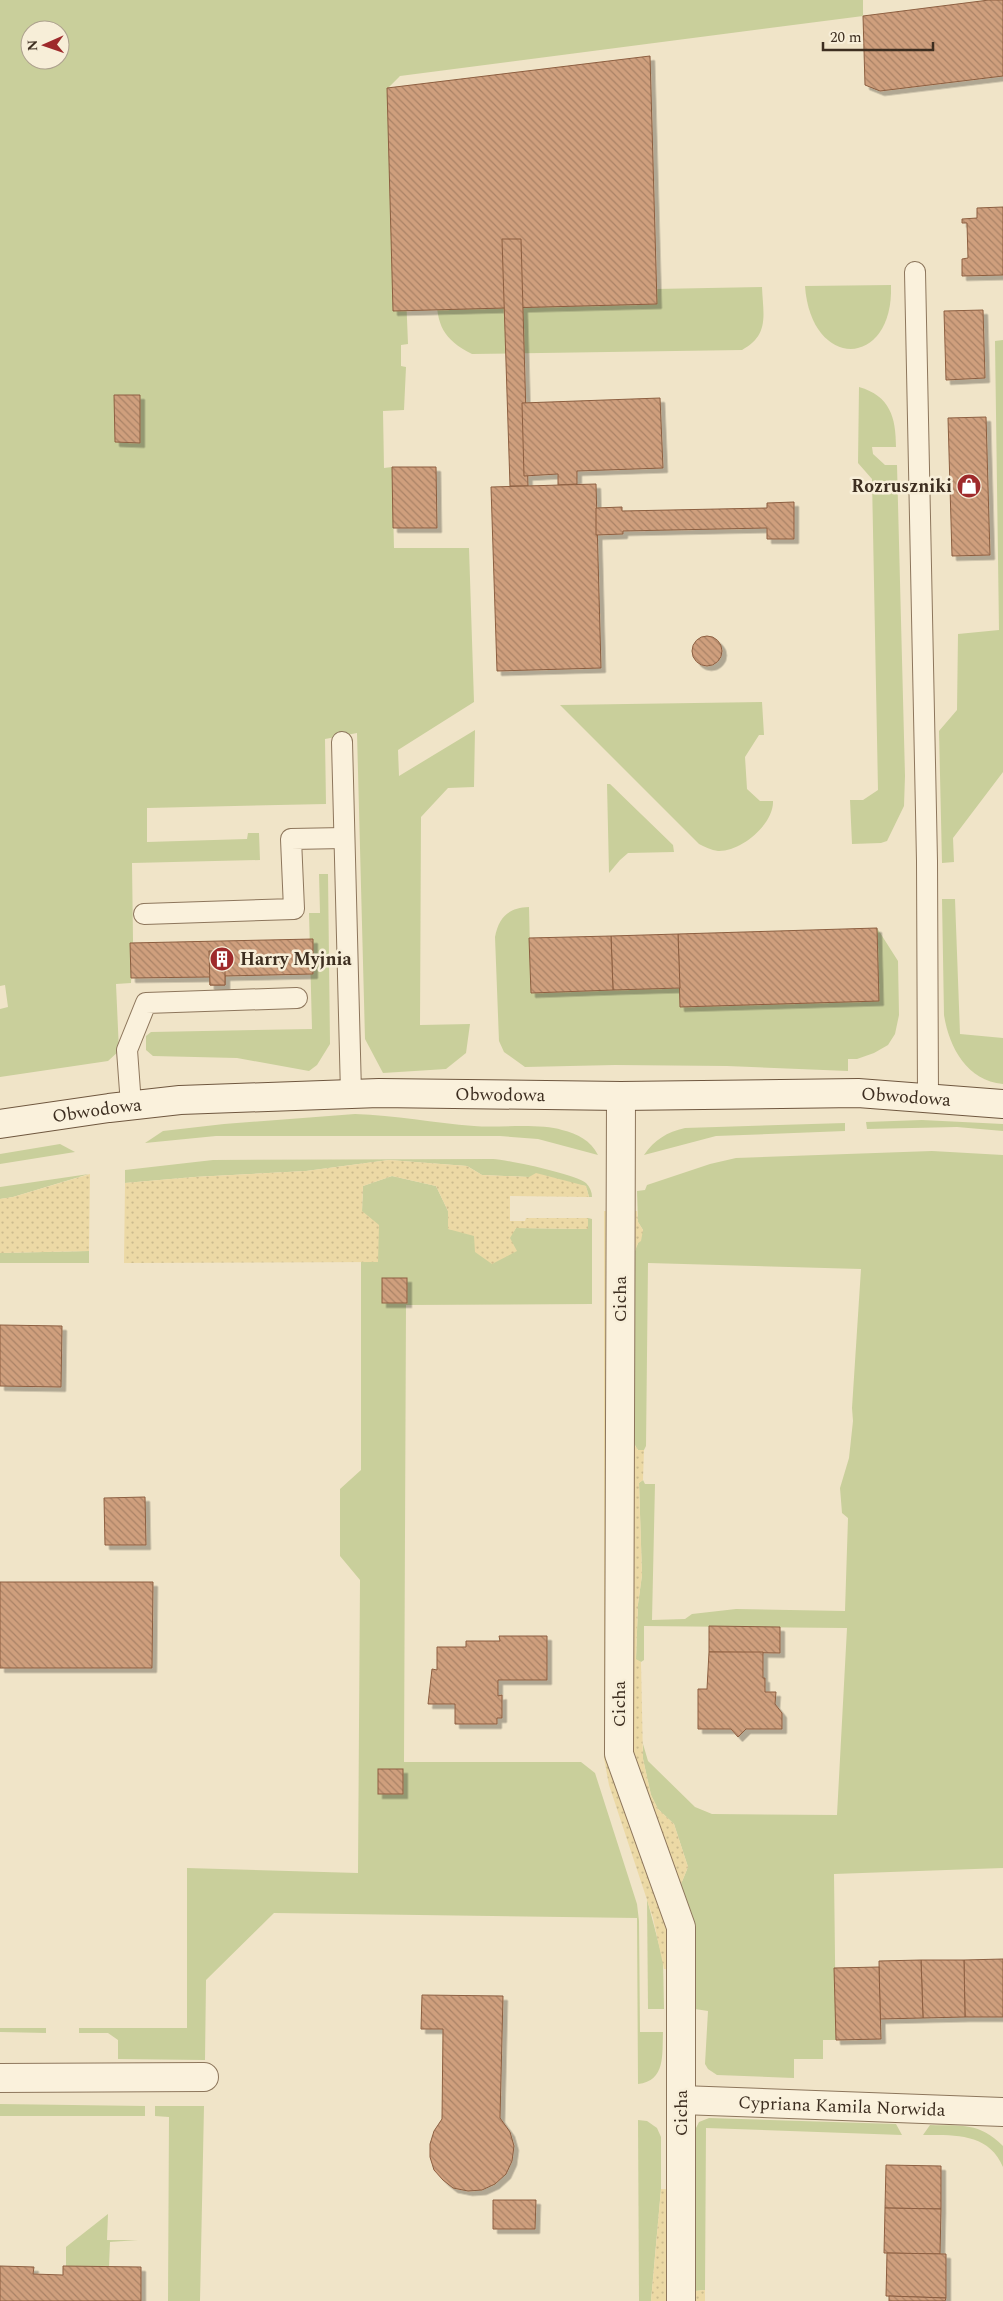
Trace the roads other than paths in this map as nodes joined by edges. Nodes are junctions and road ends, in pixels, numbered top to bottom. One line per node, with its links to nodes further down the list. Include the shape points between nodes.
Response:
1 (915, 272): 8 (lane, via 927,851)
2 (342, 742): 3 (lane)
3 (344, 838): 4 (lane, via 291,839 294,910); 6 (lane)
4 (144, 914)
5 (297, 998): 10 (lane, via 146,1003 127,1050)
6 (351, 1094): 7 (street, Obwodowa); 10 (street, Obwodowa, via 180,1100)
7 (621, 1096): 8 (street, Obwodowa, via 858,1093); 14 (street, Cicha, via 618,1754 680,1927)
8 (928, 1098): 9 (street, Obwodowa)
9 (1003, 1104)
10 (131, 1106): 11 (street, Obwodowa)
11 (0, 1124)
12 (204, 2077): 13 (street)
13 (0, 2078)
14 (681, 2100): 15 (street, Cypriana Kamila Norwida); 16 (street, Cicha)
15 (1003, 2112)
16 (681, 2301)

